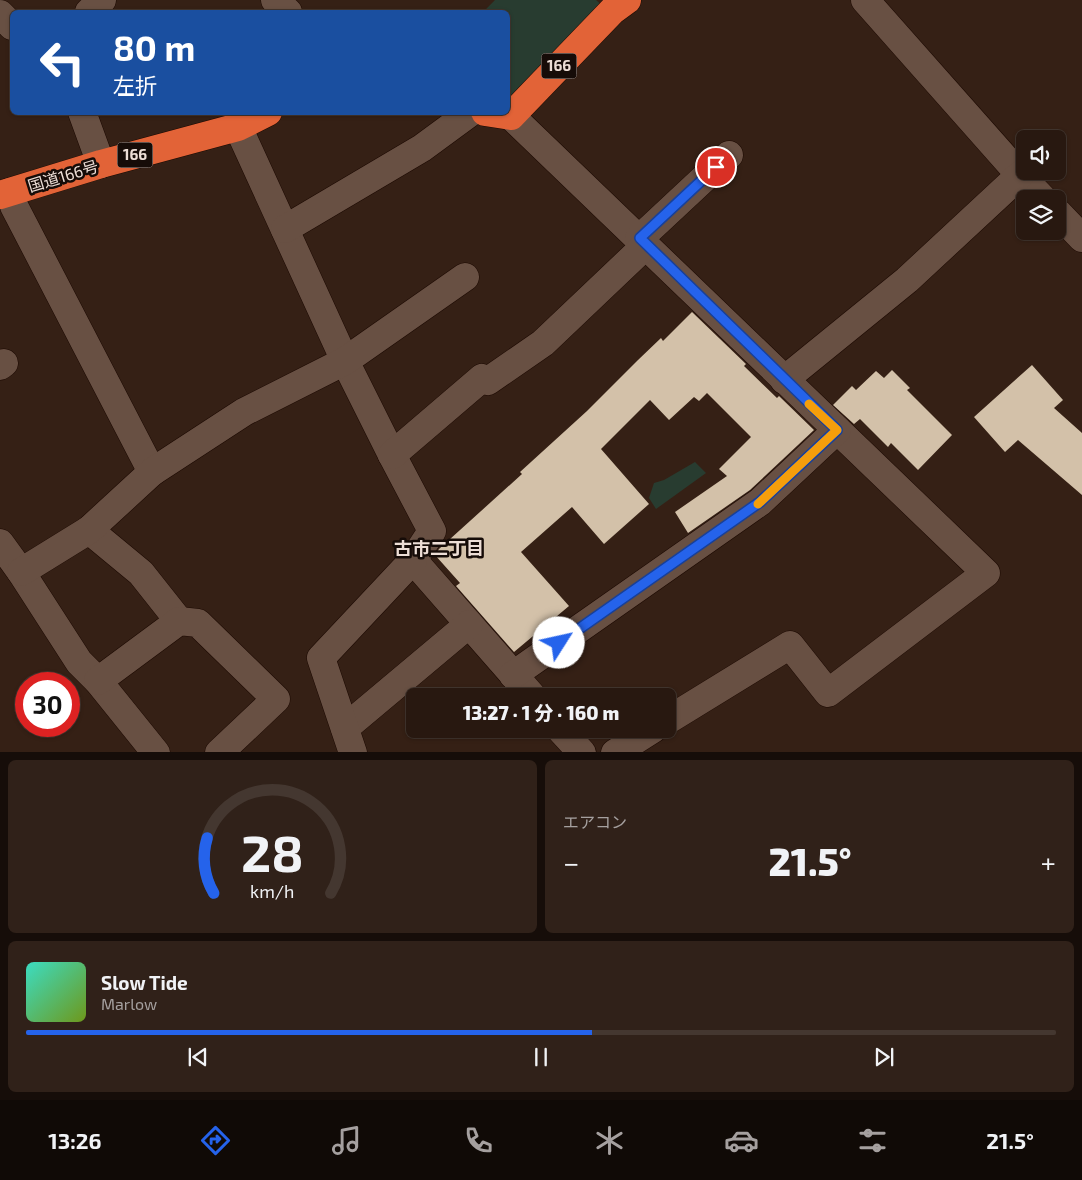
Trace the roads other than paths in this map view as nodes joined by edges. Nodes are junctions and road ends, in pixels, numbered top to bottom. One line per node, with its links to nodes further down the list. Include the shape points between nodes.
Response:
1 (102, 0): 5 (street)
2 (275, 0): 6 (street)
3 (627, 0): 9 (highway, 166)
4 (865, 0): 17 (street)
5 (91, 10)
6 (286, 10)
7 (0, 14): 8 (street)
8 (10, 24)
9 (510, 103)
10 (83, 115): 16 (street)
11 (262, 115): 14 (highway, 国道166号 / 166)
12 (467, 115): 23 (street, via 422,148)
13 (499, 115): 25 (street)
14 (238, 127): 16 (highway, 国道166号 / 166); 23 (street)
15 (729, 155): 25 (street)
16 (101, 164): 21 (highway, 国道166号 / 166)
17 (1016, 170)
18 (1016, 179): 28 (street, via 907,280)
19 (1025, 180): 20 (street)
20 (1034, 190)
21 (5, 194): 31 (street)
22 (1066, 222): 24 (street)
23 (285, 228): 27 (street)
24 (1082, 238)
25 (643, 242): 28 (street); 30 (street, via 543,342 488,381 482,378)
26 (465, 278): 27 (street)
27 (345, 361): 30 (street); 31 (street, via 244,412)
28 (784, 380): 29 (street)
29 (837, 430): 38 (street, via 760,502); 41 (street, via 986,573 828,693 790,645)
30 (392, 455): 34 (street, via 432,531)
31 (152, 472): 32 (street)
32 (89, 530): 35 (street); 36 (street, via 140,572)
33 (0, 544): 35 (street)
34 (413, 560): 37 (street); 43 (street, via 321,658)
35 (21, 572): 39 (street, via 79,662)
36 (178, 621): 39 (street); 45 (street, via 198,623 276,699)
37 (469, 624): 38 (street); 43 (street)
38 (513, 675): 40 (street)
39 (98, 681): 44 (street)
40 (525, 688)
41 (676, 715)
42 (638, 738): 46 (street)
43 (349, 740)
44 (156, 752)
45 (219, 752)
46 (615, 752)

